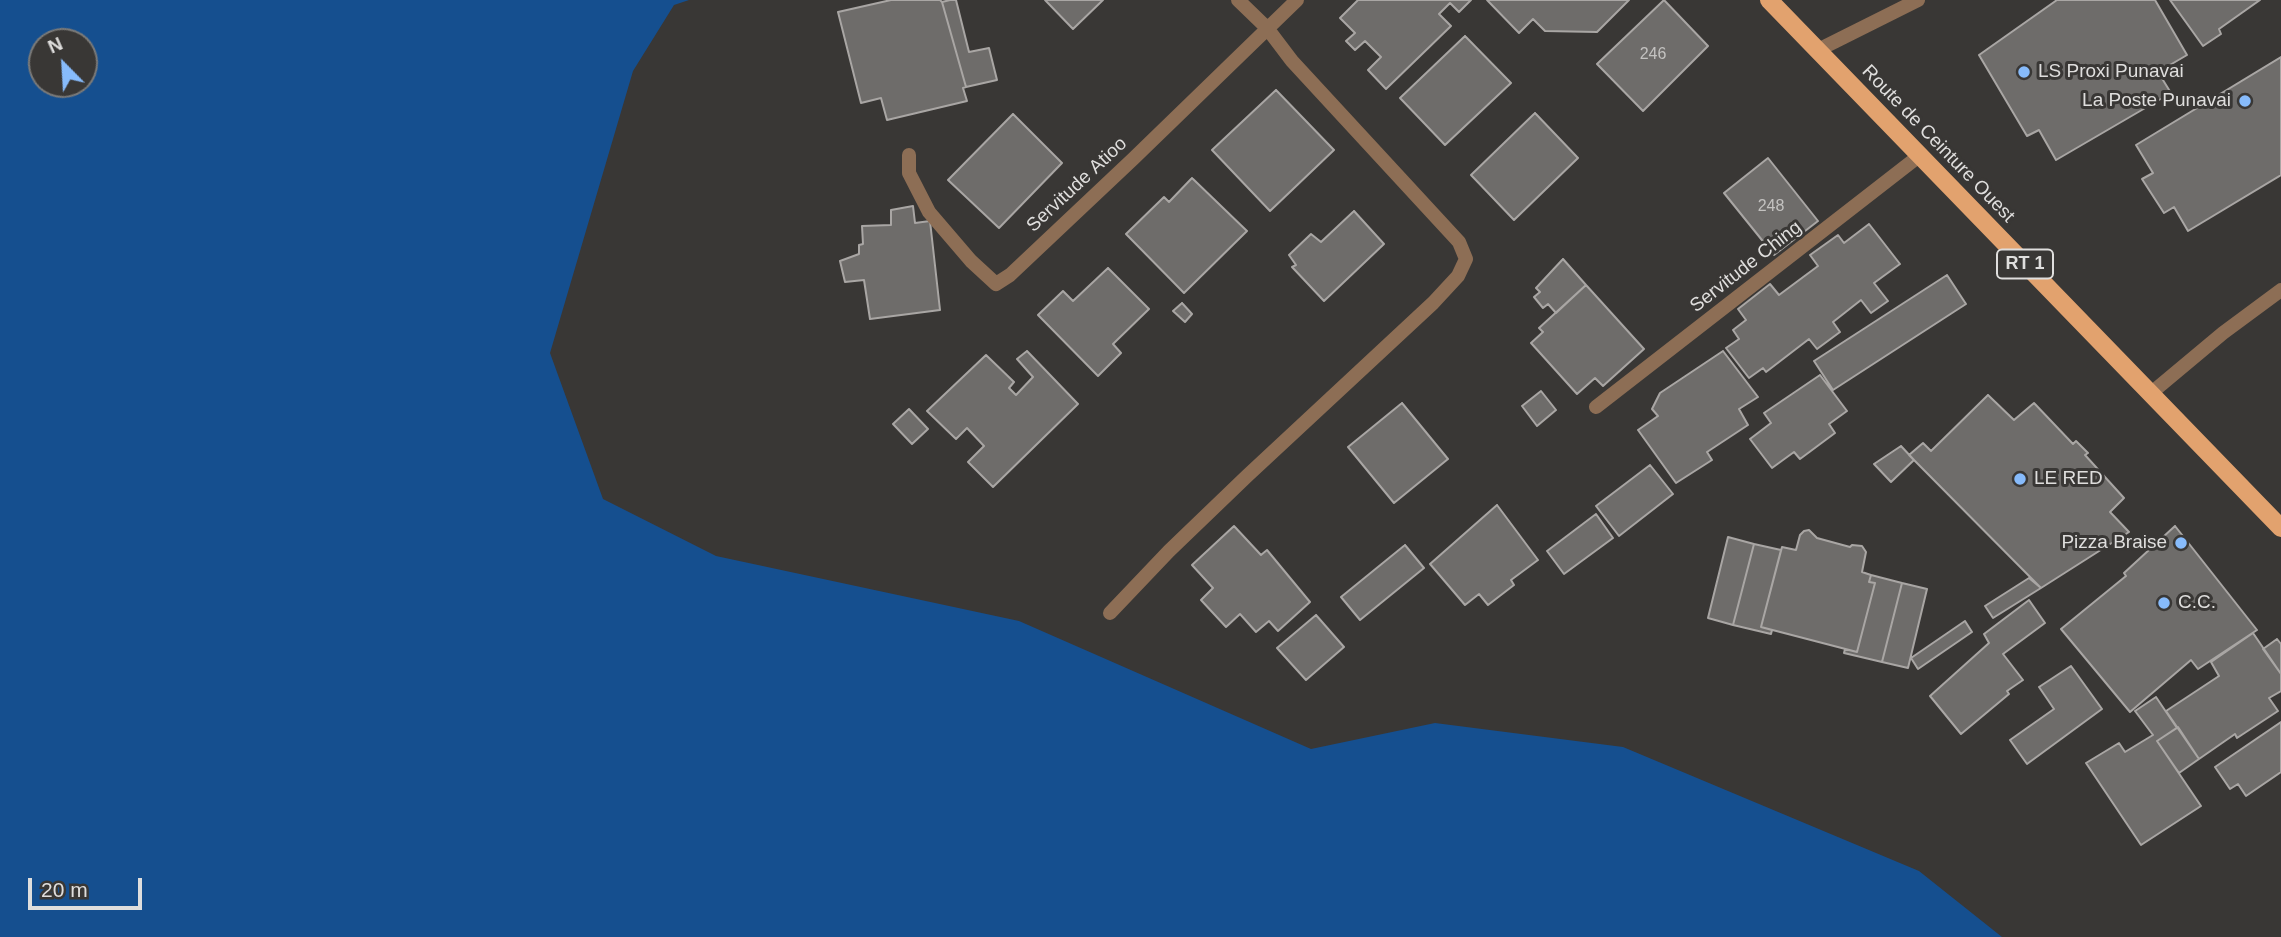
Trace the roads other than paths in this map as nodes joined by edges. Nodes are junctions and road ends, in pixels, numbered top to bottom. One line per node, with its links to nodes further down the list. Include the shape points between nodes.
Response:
1 (1238, 0): 5 (street)
2 (1297, 0): 5 (street, Servitude Atioo)
3 (1769, 0): 6 (main road, Route de Ceinture Ouest / RT 1)
4 (1918, 0): 6 (street)
5 (1267, 28): 7 (street, Servitude Atioo, via 996,284 929,212 909,173); 13 (street, via 1459,242 1466,259 1458,276 1433,303 1247,476)
6 (1818, 50): 8 (main road, Route de Ceinture Ouest / RT 1)
7 (909, 155)
8 (1919, 156): 10 (main road, Route de Ceinture Ouest / RT 1); 11 (street, Servitude Ching)
9 (2281, 290): 10 (street)
10 (2150, 394): 12 (main road, Route de Ceinture Ouest / RT 1)
11 (1596, 407)
12 (2281, 528)
13 (1110, 612)

